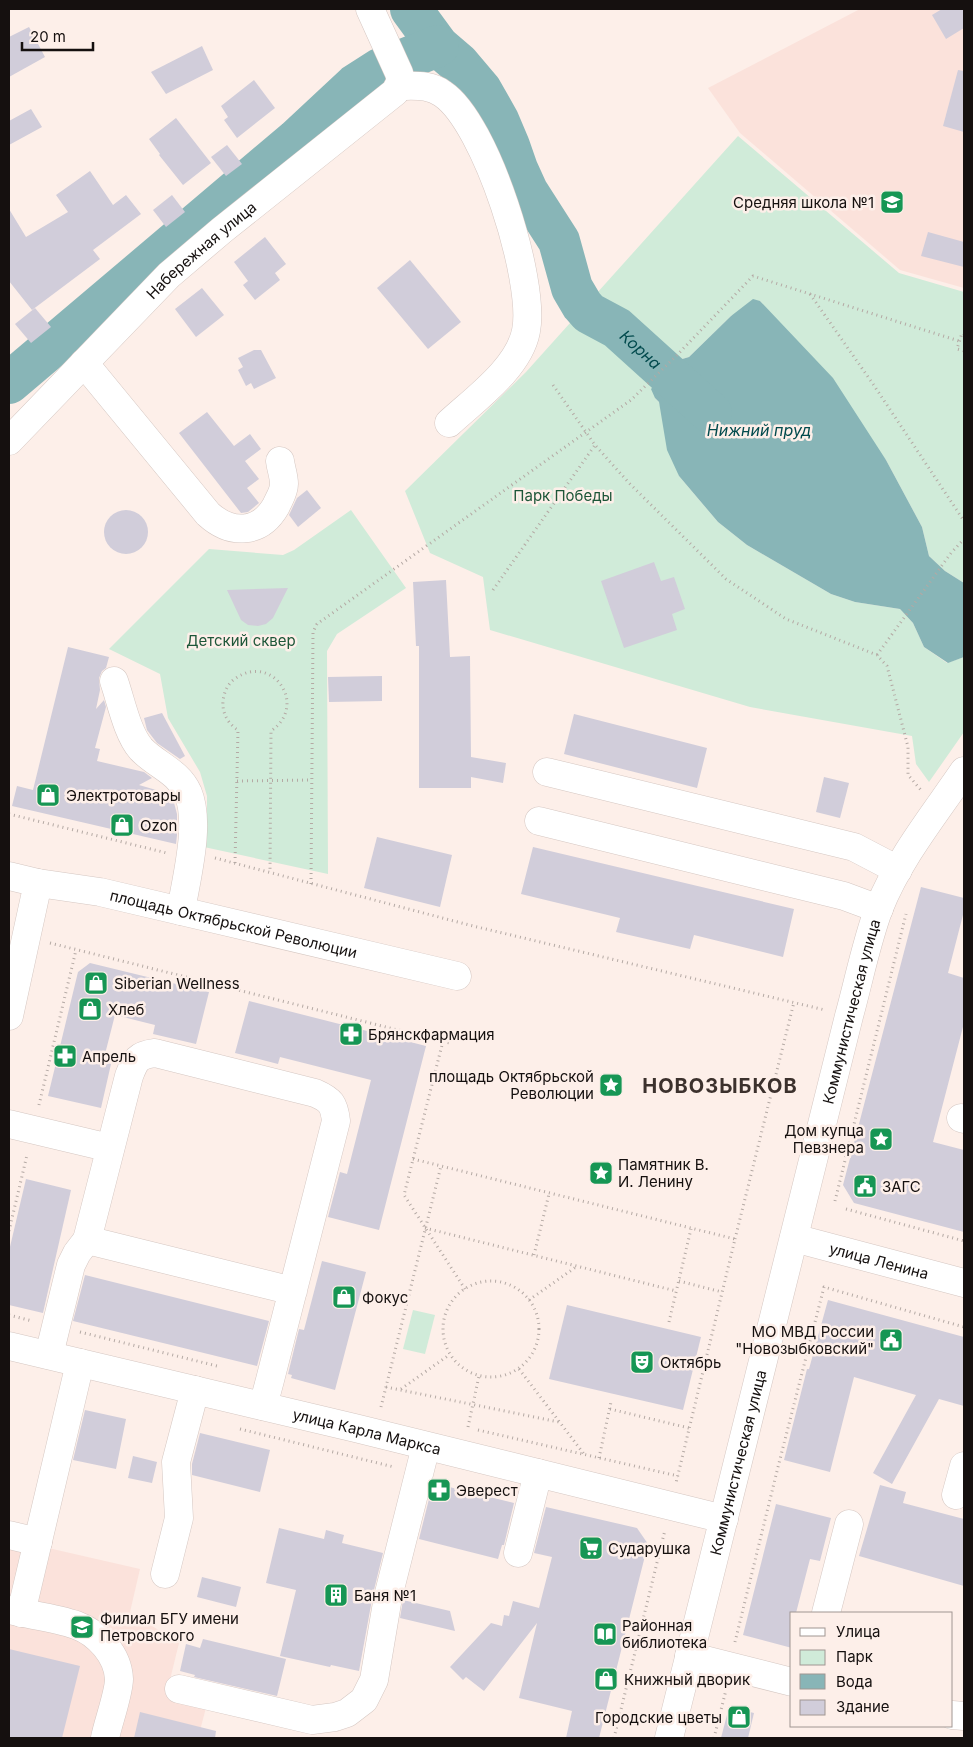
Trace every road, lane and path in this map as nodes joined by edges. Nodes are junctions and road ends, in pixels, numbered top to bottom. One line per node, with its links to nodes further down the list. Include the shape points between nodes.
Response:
1 (370, 9): 2 (street)
2 (396, 69): 7 (street, Набережная улица, via 387,100 169,275); 9 (street, via 442,93 463,114 492,170 505,204 528,302 526,333 514,360)
3 (810, 294): 5 (path); 11 (path, via 754,276 631,400); 14 (path)
4 (964, 334): 5 (path)
5 (959, 341): 6 (path, via 957,349)
6 (964, 351)
7 (84, 363): 10 (street, Набережная улица); 13 (street, via 218,523 234,529 248,528 271,514 284,485)
8 (553, 385): 11 (path)
9 (449, 423)
10 (14, 427)
11 (587, 432): 12 (path); 22 (path, via 317,624 313,632)
12 (595, 446): 16 (path); 17 (path, via 726,579 786,619)
13 (280, 461)
14 (964, 521)
15 (964, 540): 17 (path, via 951,553)
16 (493, 590)
17 (877, 655): 24 (path, via 886,666 908,747 908,775)
18 (114, 681): 27 (street, via 135,740 142,750 174,773 188,795 193,833)
19 (964, 771): 24 (street, Коммунистическая улица)
20 (547, 772): 29 (street, via 854,847)
21 (270, 780): 22 (path); 23 (path); 23 (path, via 271,730 284,716 287,700 284,689 274,678 255,672 242,674 233,680 223,700 227,720 238,730); 30 (path)
22 (312, 780): 33 (path)
23 (237, 781): 28 (path)
24 (941, 805): 29 (street, Коммунистическая улица)
25 (9, 814): 27 (path, via 174,855)
26 (539, 821): 34 (street, via 844,896)
27 (190, 856): 28 (path, via 210,856); 35 (street)
28 (235, 863): 30 (path)
29 (898, 870): 34 (street, Коммунистическая улица)
30 (270, 872): 33 (path)
31 (9, 876): 32 (street, площадь Октябрьской Революции)
32 (38, 883): 35 (street, площадь Октябрьской Революции, via 100,892); 37 (street)
33 (311, 884): 40 (path)
34 (879, 909): 55 (street, Коммунистическая улица)
35 (181, 911): 39 (street, площадь Октябрьской Революции)
36 (907, 912): 50 (path)
37 (27, 938): 38 (path); 42 (street)
38 (76, 950): 43 (path); 45 (path)
39 (457, 976)
40 (794, 1002): 41 (path); 57 (path)
41 (802, 1004)
42 (9, 1016)
43 (443, 1041): 44 (path); 47 (path)
44 (450, 1043)
45 (21, 1127): 46 (street); 54 (path)
46 (110, 1148): 56 (street); 64 (street, via 129,1076 134,1063 143,1054 155,1053 326,1098 335,1108 336,1121)
47 (414, 1159): 48 (path); 52 (path, via 404,1195)
48 (441, 1166): 49 (path); 52 (path)
49 (549, 1194): 53 (path); 59 (path)
50 (835, 1202)
51 (846, 1209): 58 (path)
52 (425, 1228): 59 (path); 63 (path); 76 (path)
53 (692, 1229): 57 (path); 61 (path)
54 (9, 1231)
55 (794, 1238): 62 (street, улица Ленина); 96 (street, Коммунистическая улица)
56 (87, 1240): 64 (street); 71 (street, via 71,1265)
57 (735, 1240): 66 (path)
58 (964, 1241)
59 (534, 1255): 60 (path)
60 (576, 1267): 65 (path); 67 (path)
61 (679, 1281): 65 (path); 66 (path)
62 (964, 1283)
63 (465, 1289): 67 (path, via 480,1282 504,1282 517,1288); 72 (path, via 454,1298 444,1318 442,1331)
64 (292, 1291): 81 (street)
65 (676, 1291): 68 (path)
66 (722, 1292): 87 (path)
67 (529, 1300): 74 (path, via 535,1307 540,1333 530,1358)
68 (669, 1322)
69 (964, 1327): 105 (path, via 824,1288)
70 (9, 1346): 71 (street, улица Карла Маркса)
71 (49, 1355): 73 (street, улица Карла Маркса)
72 (450, 1355): 75 (path, via 470,1374); 78 (path)
73 (80, 1363): 77 (street, улица Карла Маркса); 99 (street)
74 (519, 1369): 75 (path, via 497,1378); 84 (path)
75 (479, 1376): 80 (path)
76 (386, 1386): 78 (path); 82 (path)
77 (195, 1390): 81 (street, улица Карла Маркса); 101 (street, via 176,1462 179,1518)
78 (400, 1390): 80 (path)
79 (611, 1402): 83 (path)
80 (472, 1404): 84 (path); 85 (path)
81 (263, 1406): 88 (street, улица Карла Маркса)
82 (381, 1407)
83 (610, 1410): 87 (path); 90 (path)
84 (559, 1422): 89 (path)
85 (468, 1427)
86 (236, 1428): 92 (path)
87 (690, 1428): 95 (path)
88 (426, 1446): 92 (street); 93 (street, улица Карла Маркса)
89 (584, 1454)
90 (599, 1458)
91 (964, 1466): 94 (street)
92 (420, 1473): 107 (street, via 388,1597 374,1680 364,1700 335,1717 312,1720)
93 (538, 1473): 95 (street, улица Карла Маркса); 100 (street)
94 (956, 1495)
95 (671, 1506): 96 (street, улица Карла Маркса); 109 (path)
96 (724, 1519): 104 (street, Коммунистическая улица)
97 (849, 1524): 103 (street)
98 (9, 1535): 99 (street)
99 (38, 1542): 102 (street)
100 (518, 1553)
101 (166, 1574)
102 (15, 1611): 108 (street, via 76,1625 106,1646 117,1665 119,1680)
103 (826, 1612)
104 (689, 1656): 105 (street); 110 (street, Коммунистическая улица)
105 (730, 1667): 106 (street); 111 (path)
106 (790, 1682)
107 (179, 1689)
108 (105, 1738)
109 (614, 1738)
110 (669, 1738)
111 (714, 1738)

